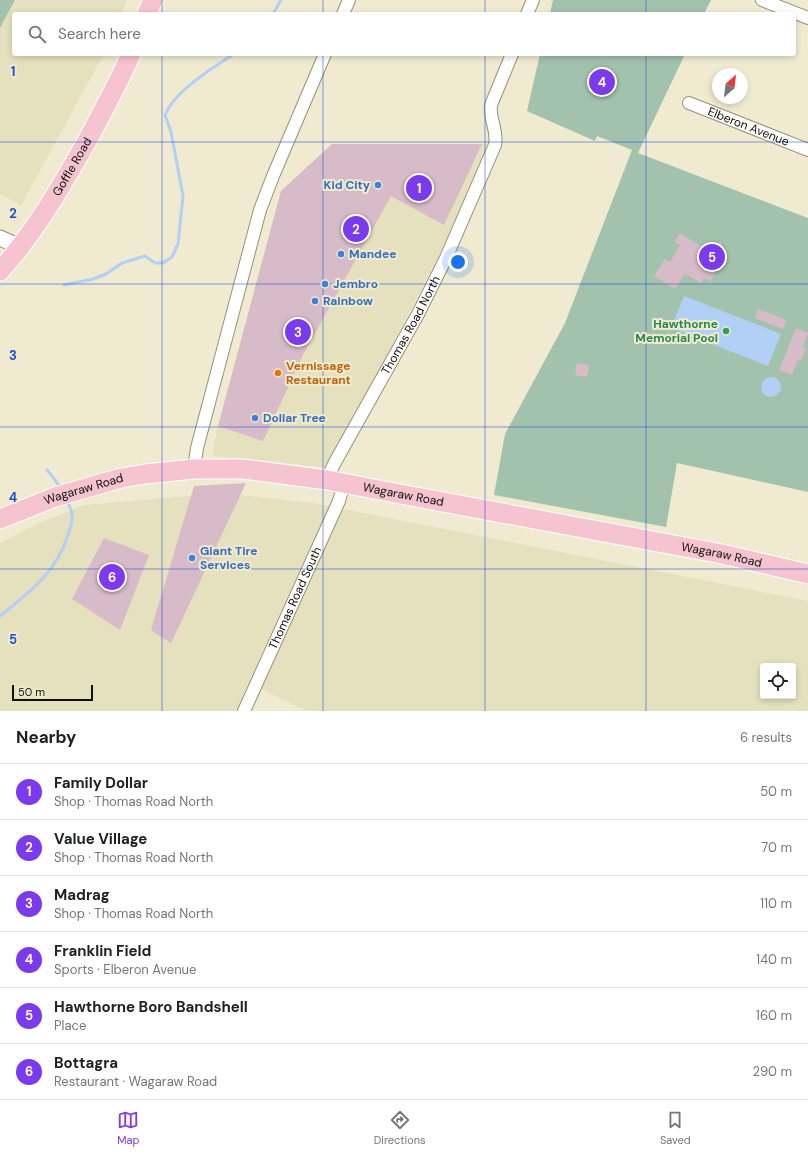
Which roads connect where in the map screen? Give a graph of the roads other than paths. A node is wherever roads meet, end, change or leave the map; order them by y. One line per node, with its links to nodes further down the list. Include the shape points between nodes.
1 (153, 0): 5 (main road)
2 (349, 0): 6 (street)
3 (533, 0): 7 (street)
4 (762, 0): 8 (street)
5 (148, 12)
6 (344, 12)
7 (528, 12)
8 (793, 12)
9 (796, 13): 10 (street)
10 (808, 18)
11 (130, 56): 17 (main road, Goffle Road, via 63,183)
12 (325, 56): 19 (street, via 260,210 197,448)
13 (511, 56): 20 (street, Thomas Road North, via 490,113 497,137 495,145 415,320 334,464)
14 (689, 103): 15 (street, Elberon Avenue)
15 (808, 150)
16 (0, 238): 17 (street)
17 (20, 247): 18 (main road, Goffle Road)
18 (0, 271)
19 (194, 469): 20 (main road, Wagaraw Road, via 262,471); 21 (main road, Wagaraw Road, via 121,478 74,490)
20 (335, 482): 22 (main road, Wagaraw Road, via 722,554); 23 (street, Thomas Road South, via 339,501)
21 (0, 519)
22 (808, 574)
23 (244, 711)

